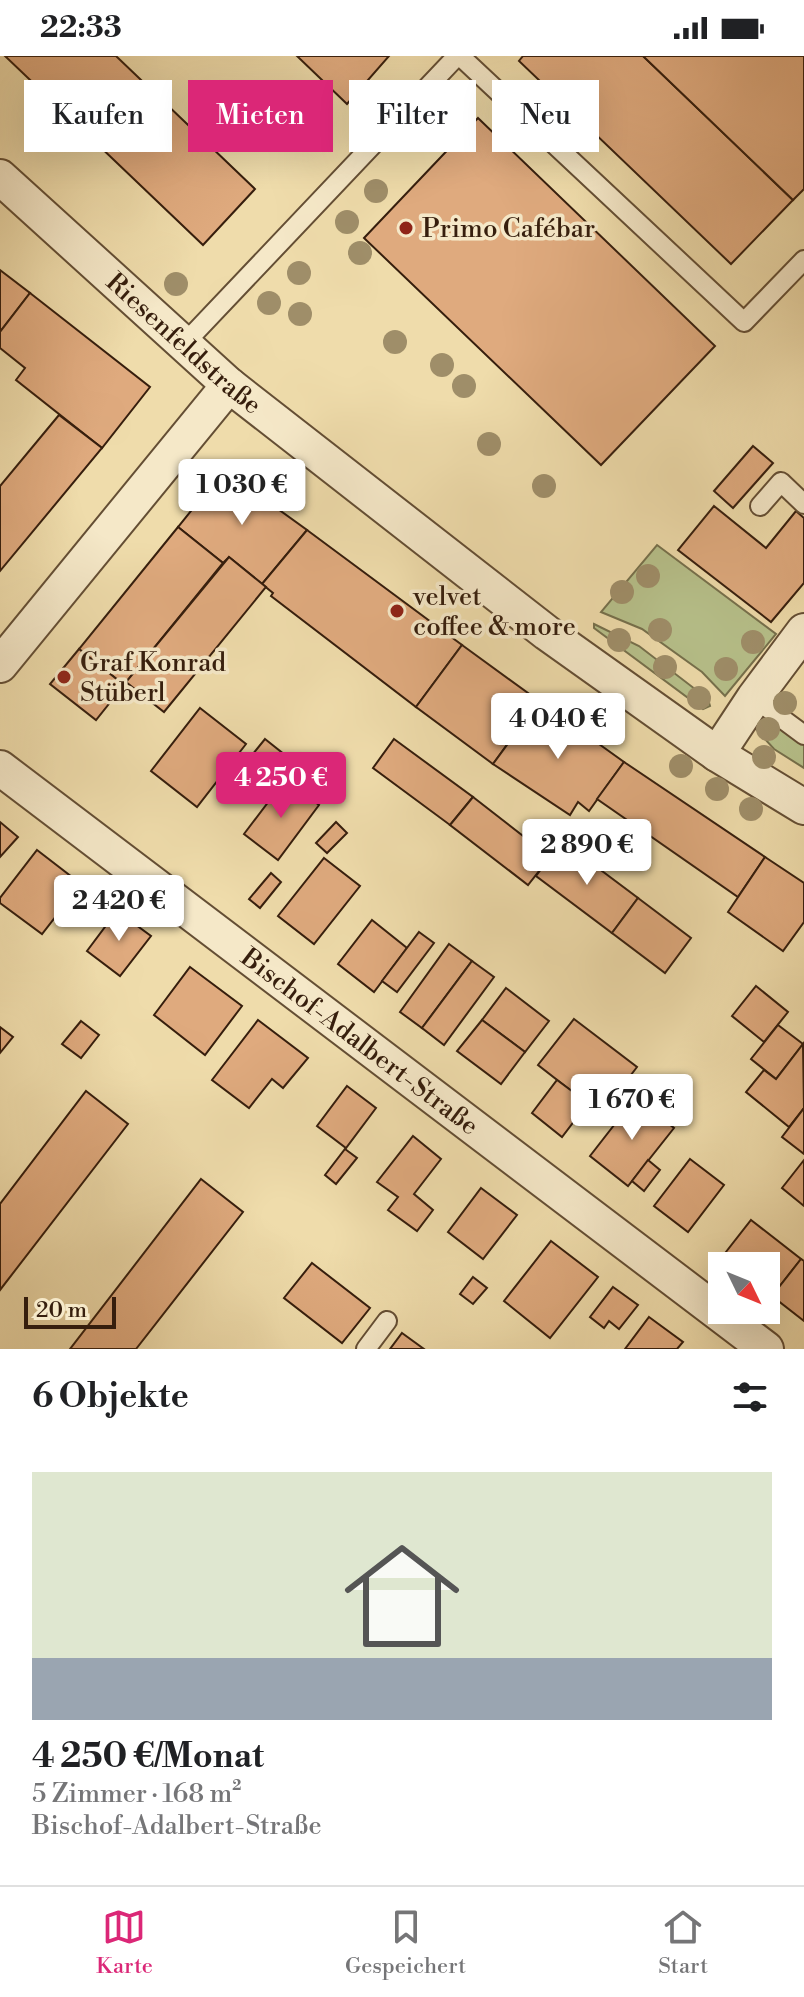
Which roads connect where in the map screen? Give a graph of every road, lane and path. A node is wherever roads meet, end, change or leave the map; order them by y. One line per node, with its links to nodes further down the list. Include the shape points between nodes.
1 (458, 56): 3 (lane, via 744,322); 4 (lane)
2 (0, 177): 4 (street, Riesenfeldstraße)
3 (804, 260)
4 (183, 345): 5 (street, Riesenfeldstraße)
5 (229, 385): 9 (street); 12 (street, Riesenfeldstraße, via 547,633)
6 (804, 504): 7 (lane, via 781,482)
7 (760, 506)
8 (804, 631): 10 (street)
9 (0, 665)
10 (754, 698): 11 (lane); 12 (street)
11 (804, 735)
12 (717, 754): 14 (street, Riesenfeldstraße)
13 (0, 768): 17 (street, Bischof-Adalbert-Straße)
14 (804, 807)
15 (387, 1321): 16 (lane)
16 (366, 1349)
17 (766, 1349)

